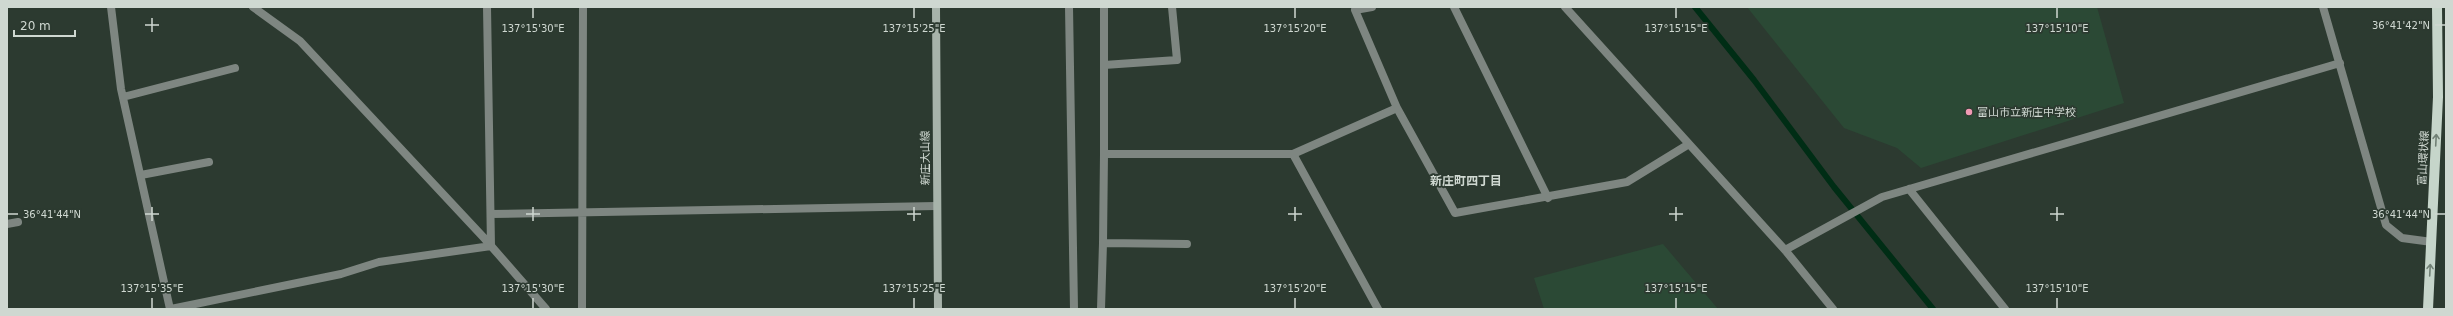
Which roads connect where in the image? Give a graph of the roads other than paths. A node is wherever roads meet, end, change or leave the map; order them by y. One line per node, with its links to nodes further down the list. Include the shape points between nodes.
1 (111, 7): 18 (street)
2 (253, 7): 36 (street, via 300,41)
3 (487, 7): 30 (street)
4 (583, 7): 29 (street)
5 (936, 7): 28 (main road, 新庄大山線)
6 (1069, 7): 42 (street)
7 (1104, 7): 16 (street)
8 (1172, 7): 16 (street, via 1177,60)
9 (1372, 7): 14 (street)
10 (1454, 7): 27 (street)
11 (1565, 7): 21 (street)
12 (2323, 7): 15 (street)
13 (2437, 7): 19 (main road, 富山環状線)
14 (1354, 8): 20 (street)
15 (2340, 63): 26 (street); 33 (street, via 2386,225 2402,238)
16 (1104, 65): 22 (street)
17 (235, 68): 18 (street)
18 (123, 96): 25 (street)
19 (2442, 98): 33 (main road, 富山環状線, one-way to 19)
20 (1396, 108): 23 (street); 27 (street, via 1455,213)
21 (1689, 144): 27 (street, via 1627,182); 37 (street)
22 (1104, 154): 23 (street); 34 (street)
23 (1293, 154): 44 (street)
24 (209, 162): 25 (street)
25 (141, 175): 38 (street)
26 (1909, 189): 37 (street, via 1882,197); 46 (street)
27 (1548, 198)
28 (936, 206): 29 (street); 41 (main road, 新庄大山線)
29 (582, 213): 30 (street); 40 (street)
30 (491, 214): 36 (street)
31 (18, 222): 32 (street)
32 (7, 224)
33 (2432, 242): 47 (main road, 富山環状線, one-way to 33)
34 (1103, 243): 35 (street); 43 (street)
35 (1187, 244)
36 (491, 246): 38 (street, via 379,262 341,274); 39 (street)
37 (1785, 250): 45 (street)
38 (171, 309)
39 (546, 309)
40 (582, 309)
41 (938, 309)
42 (1074, 309)
43 (1102, 309)
44 (1378, 309)
45 (1833, 309)
46 (2005, 309)
47 (2428, 309)

